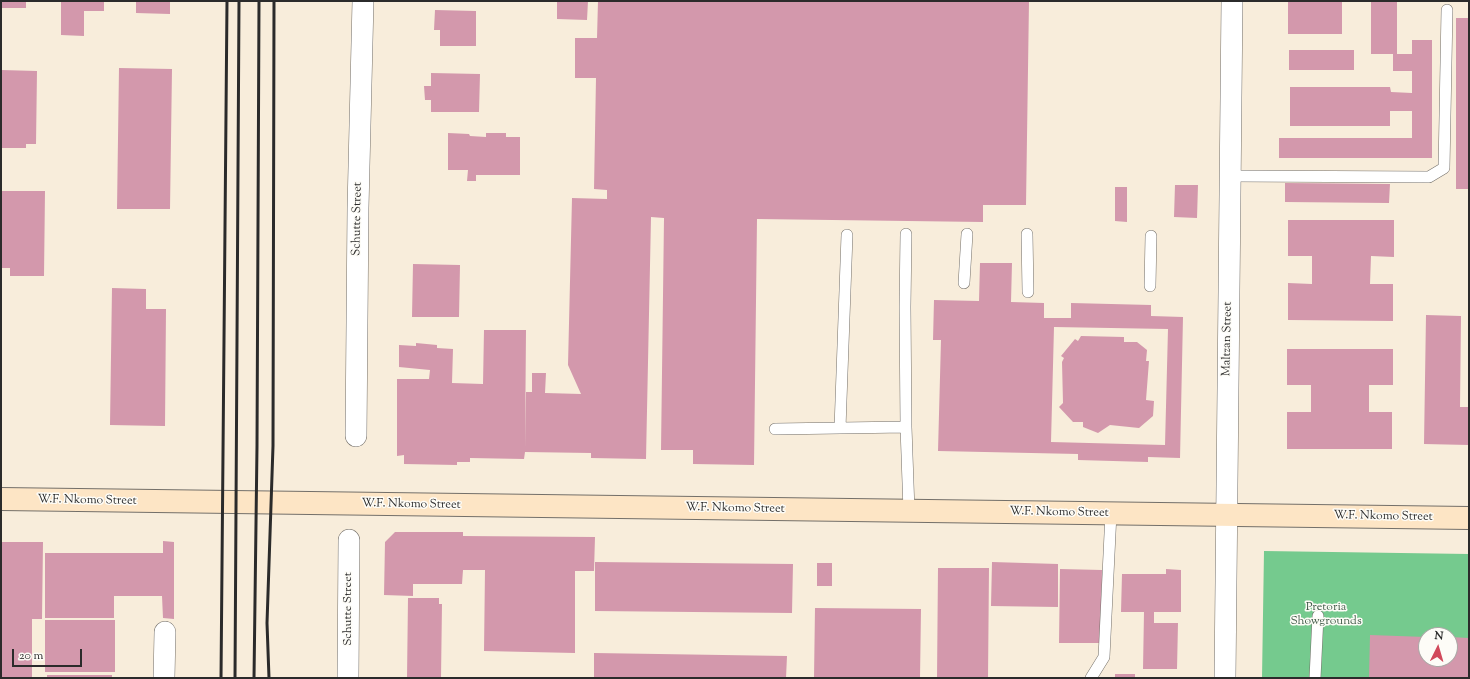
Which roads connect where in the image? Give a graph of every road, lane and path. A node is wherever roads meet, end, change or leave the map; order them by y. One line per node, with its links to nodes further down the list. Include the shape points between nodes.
1 (363, 1): 16 (street, Schutte Street)
2 (1232, 1): 4 (street, Maltzan Street)
3 (1447, 10): 4 (lane, via 1444,168 1429,177)
4 (1230, 176): 20 (street, Maltzan Street)
5 (906, 234): 13 (lane)
6 (967, 234): 10 (lane)
7 (1027, 234): 12 (lane)
8 (847, 235): 14 (lane)
9 (1151, 236): 11 (lane)
10 (964, 283)
11 (1150, 286)
12 (1028, 292)
13 (906, 427): 14 (lane); 18 (lane)
14 (840, 428): 15 (lane)
15 (775, 429)
16 (356, 436)
17 (1, 500): 18 (main road, W.F. Nkomo Street)
18 (909, 511): 19 (main road, W.F. Nkomo Street)
19 (1111, 513): 20 (main road, W.F. Nkomo Street); 27 (lane, via 1104,657)
20 (1227, 515): 21 (main road, W.F. Nkomo Street); 28 (street, Maltzan Street)
21 (1469, 518)
22 (349, 540): 26 (street, Schutte Street)
23 (1318, 616): 29 (lane)
24 (165, 632): 25 (street)
25 (164, 678)
26 (348, 678)
27 (1091, 678)
28 (1225, 678)
29 (1315, 678)

